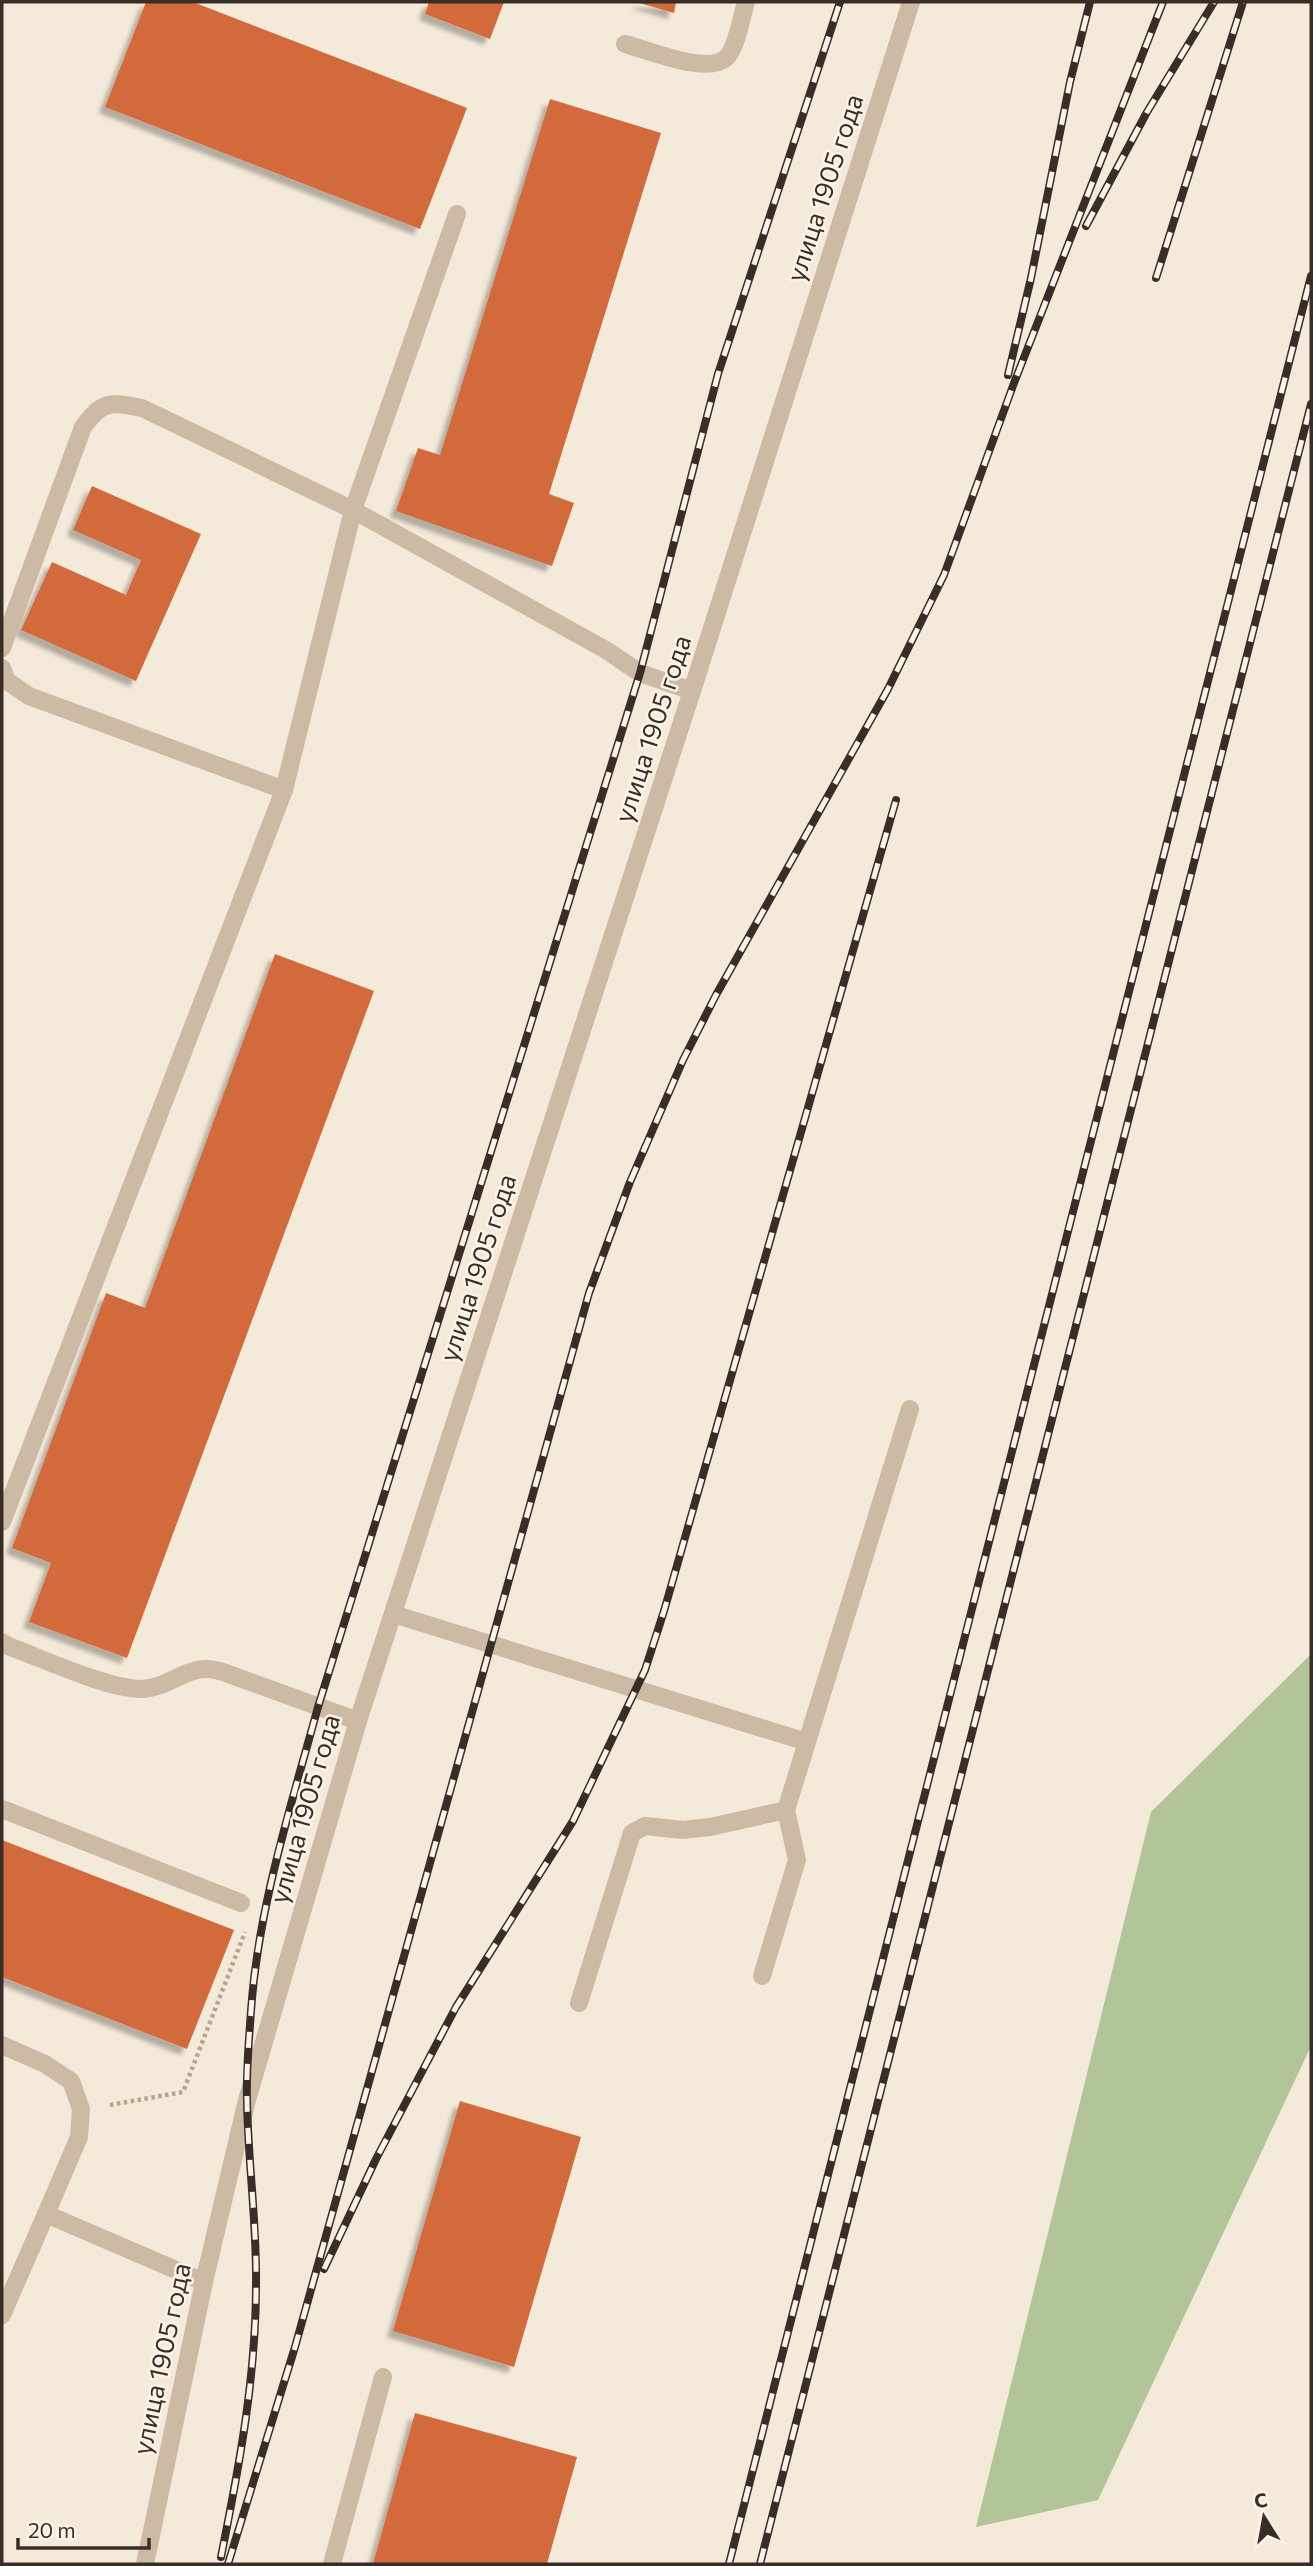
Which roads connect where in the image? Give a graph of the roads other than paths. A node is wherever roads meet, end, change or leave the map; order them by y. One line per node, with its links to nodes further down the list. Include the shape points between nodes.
1 (746, 2): 3 (lane, via 733,47 726,58 713,64)
2 (911, 2): 8 (lane, улица 1905 года)
3 (625, 44)
4 (457, 214): 5 (lane)
5 (353, 510): 6 (lane, via 142,408 116,403 97,409 83,427); 8 (lane, via 640,673); 9 (lane)
6 (2, 648)
7 (2, 668): 9 (lane, via 7,681 29,696)
8 (692, 691): 12 (lane, улица 1905 года)
9 (284, 790): 11 (lane)
10 (910, 1409): 15 (lane)
11 (2, 1522)
12 (393, 1614): 14 (lane, улица 1905 года); 15 (lane)
13 (2, 1642): 14 (lane, via 119,1686 144,1689 194,1671 223,1672)
14 (358, 1721): 23 (lane, улица 1905 года, via 247,2100)
15 (807, 1742): 17 (lane)
16 (2, 1810): 18 (lane)
17 (786, 1810): 19 (lane, via 797,1860); 20 (lane, via 710,1827 645,1826 632,1833)
18 (241, 1903)
19 (762, 1976)
20 (579, 2003)
21 (2, 2045): 22 (lane, via 46,2064 71,2081 81,2109 79,2137)
22 (46, 2214): 23 (lane); 24 (lane)
23 (204, 2282): 26 (lane, улица 1905 года)
24 (2, 2315)
25 (383, 2377): 27 (lane)
26 (145, 2564)
27 (332, 2564)

